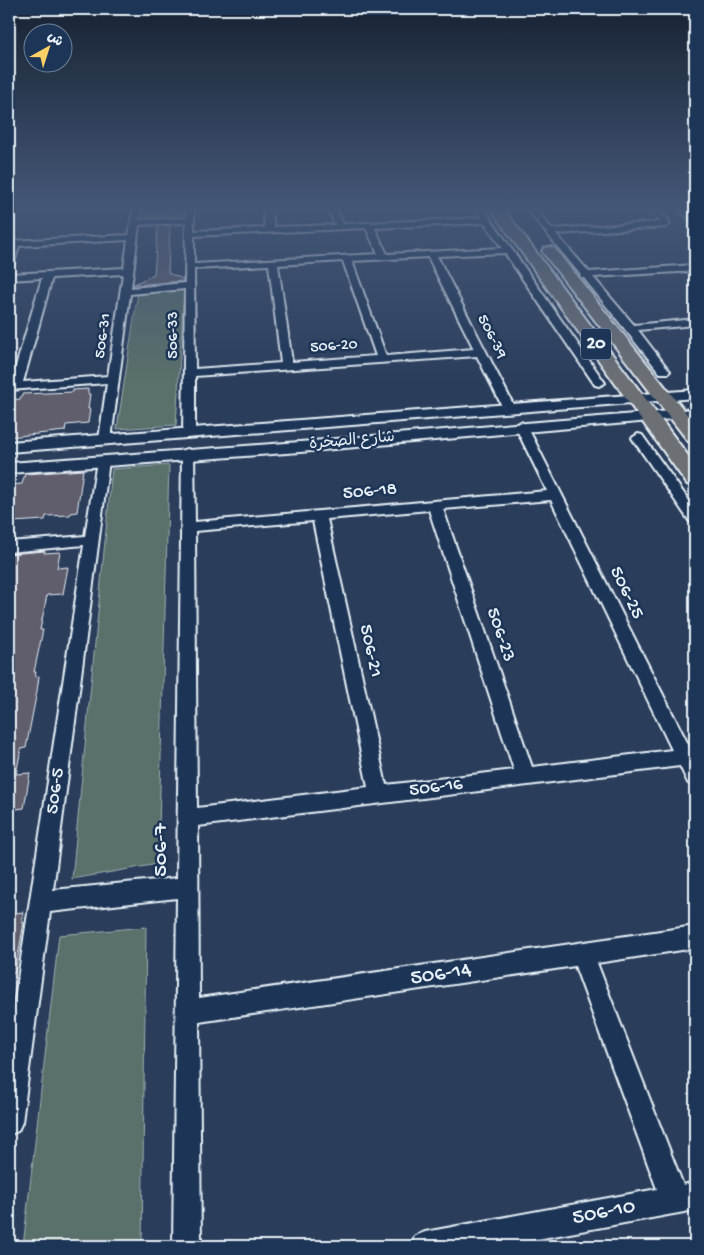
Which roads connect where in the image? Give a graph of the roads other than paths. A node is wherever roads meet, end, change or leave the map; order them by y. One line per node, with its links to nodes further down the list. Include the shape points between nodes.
1 (129, 267): 12 (street, 506-31)
2 (190, 267): 3 (street); 16 (street, 506-33)
3 (197, 267)
4 (274, 267): 24 (street)
5 (351, 267): 22 (street)
6 (437, 267): 21 (street, 506-39)
7 (519, 267): 20 (street)
8 (533, 267): 27 (main road, 20)
9 (561, 267): 23 (main road, 20)
10 (577, 267): 14 (street)
11 (695, 268): 14 (street)
12 (128, 271): 13 (street); 17 (street, 506-31)
13 (48, 275): 15 (street); 30 (street)
14 (584, 275): 19 (street)
15 (9, 277)
16 (189, 286): 17 (street); 26 (street, 506-33)
17 (125, 291): 28 (street, 506-31)
18 (695, 322): 19 (street)
19 (633, 331): 23 (main road); 25 (street)
20 (572, 343): 27 (main road); 29 (street)
21 (481, 352): 22 (street, 506-20); 34 (street, 506-39)
22 (382, 360): 24 (street, 506-20)
23 (638, 363): 32 (main road, 20)
24 (286, 366): 26 (street, 506-20)
25 (664, 371)
26 (189, 373): 40 (street, 506-33)
27 (620, 377): 33 (main road, 20)
28 (113, 379): 30 (street); 43 (street, 506-31)
29 (599, 383)
30 (12, 387)
31 (695, 394): 32 (street, شارع الصخرة)
32 (664, 396): 33 (street, شارع الصخرة); 36 (main road, 20)
33 (636, 399): 34 (street, شارع الصخرة); 37 (main road, 20)
34 (509, 408): 38 (street, شارع الصخرة)
35 (695, 413): 36 (street, شارع الصخرة)
36 (678, 414): 37 (street, شارع الصخرة); 41 (main road, 20)
37 (649, 416): 39 (street, شارع الصخرة); 49 (main road, 20)
38 (297, 424): 40 (street, شارع الصخرة); 44 (street)
39 (521, 426): 44 (street, شارع الصخرة); 50 (street, 506-25)
40 (188, 433): 43 (street, شارع الصخرة)
41 (695, 437)
42 (638, 438): 53 (street)
43 (105, 439): 45 (street, شارع الصخرة)
44 (300, 446): 46 (street, شارع الصخرة)
45 (9, 447)
46 (188, 454): 47 (street, شارع الصخرة); 54 (street, 506-7)
47 (103, 461): 48 (street, شارع الصخرة); 55 (street, 506-5)
48 (9, 468)
49 (695, 479)
50 (555, 495): 51 (street, 506-18); 57 (street, 506-25)
51 (435, 506): 52 (street, 506-18); 58 (street, 506-23)
52 (319, 516): 54 (street, 506-18); 60 (street, 506-21)
53 (695, 519)
54 (188, 527): 61 (street, 506-7)
55 (91, 540): 56 (street); 63 (street, 506-5)
56 (9, 547)
57 (685, 757): 58 (street, 506-16); 59 (street, 506-25)
58 (526, 776): 60 (street, 506-16)
59 (695, 777)
60 (380, 795): 61 (street, 506-16)
61 (187, 818): 62 (street, 506-7)
62 (187, 887): 63 (street); 66 (street, 506-7)
63 (40, 902): 67 (street, 506-5)
64 (695, 937): 65 (street, 506-14)
65 (582, 954): 66 (street, 506-14); 69 (street)
66 (187, 1012): 70 (street, 506-7)
67 (14, 1053): 68 (street, 506-5)
68 (9, 1122)
69 (685, 1198): 71 (street, 506-10)
70 (187, 1246)
71 (424, 1246)

